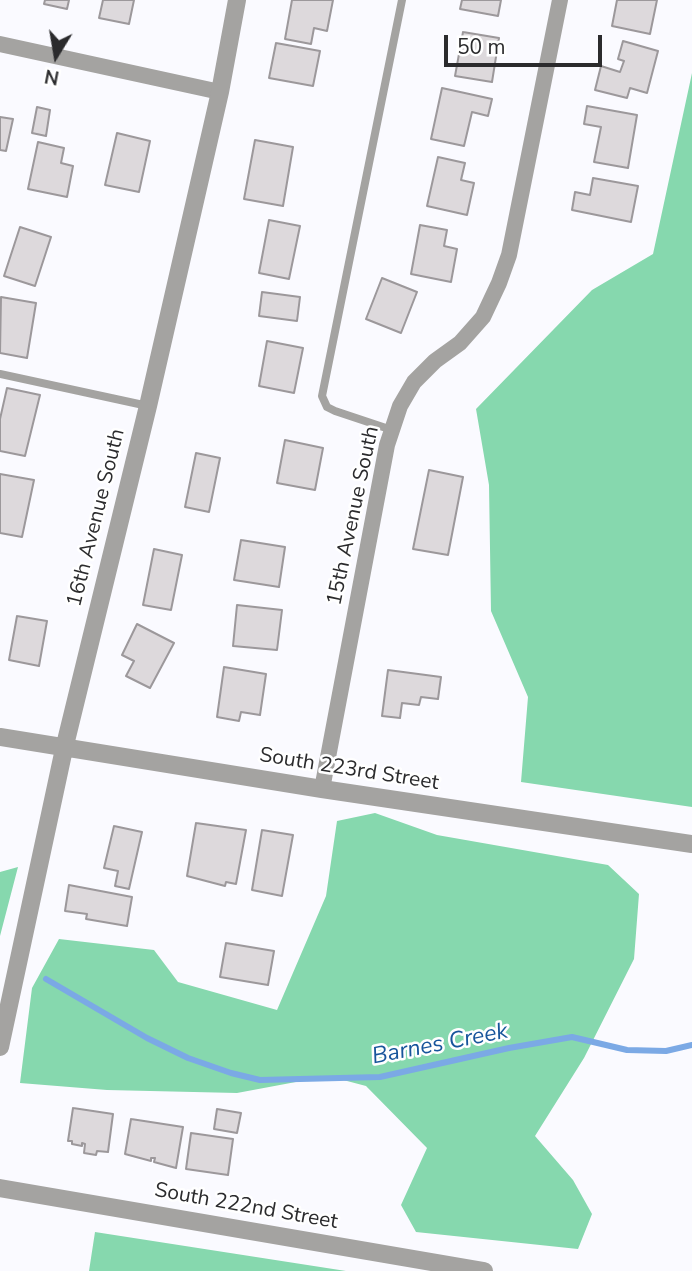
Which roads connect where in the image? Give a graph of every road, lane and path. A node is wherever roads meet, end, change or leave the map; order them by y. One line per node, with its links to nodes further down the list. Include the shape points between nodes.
1 (237, 0): 5 (street, 16th Avenue South)
2 (402, 0): 8 (lane, via 322,396 335,411)
3 (559, 0): 8 (street, 15th Avenue South, via 509,255 499,283 483,317 414,382)
4 (0, 44): 5 (street)
5 (220, 92): 7 (street, 16th Avenue South)
6 (0, 374): 7 (lane)
7 (148, 406): 10 (street, 16th Avenue South)
8 (392, 430): 11 (street, 15th Avenue South)
9 (0, 737): 10 (street, South 223rd Street)
10 (64, 749): 11 (street, South 223rd Street); 13 (street, 16th Avenue South)
11 (322, 789): 12 (street, South 223rd Street)
12 (692, 844)
13 (0, 1046)
14 (0, 1188): 15 (street, South 222nd Street)
15 (447, 1268): 16 (street, South 222nd Street)
16 (484, 1271)

